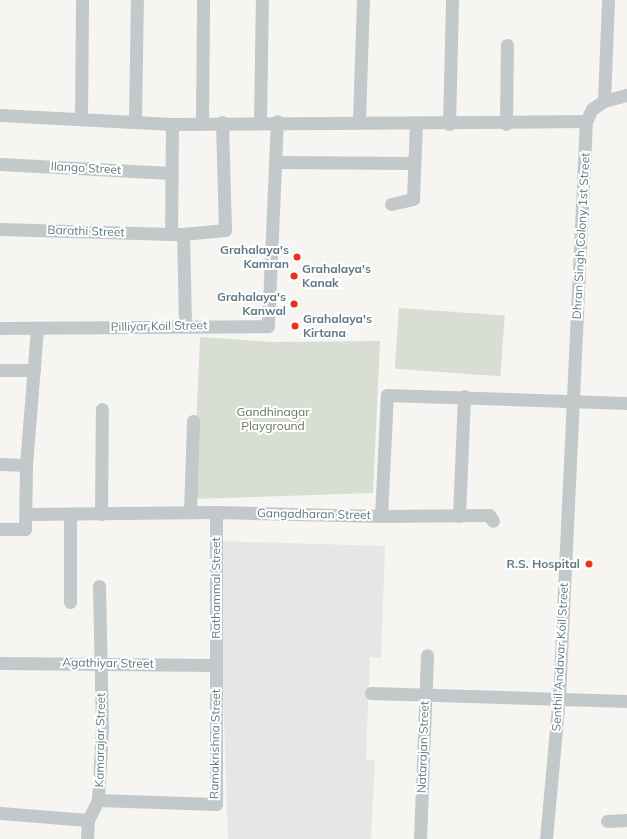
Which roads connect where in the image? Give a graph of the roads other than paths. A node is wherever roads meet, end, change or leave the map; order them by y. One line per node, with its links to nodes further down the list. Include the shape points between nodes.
1 (82, 0): 12 (street)
2 (137, 0): 14 (street)
3 (203, 0): 19 (street)
4 (262, 0): 15 (street)
5 (363, 0): 13 (street)
6 (452, 0): 22 (street)
7 (608, 0): 10 (street)
8 (507, 45): 23 (street)
9 (627, 95): 10 (street)
10 (604, 101): 17 (street, via 592,109)
11 (0, 115): 12 (street)
12 (81, 119): 14 (street)
13 (359, 120): 16 (street); 20 (street)
14 (135, 121): 21 (street)
15 (260, 121): 16 (street); 18 (street)
16 (277, 121): 24 (street, Pilliyar Koil Street)
17 (586, 121): 23 (street); 37 (street, Dhran Singh Colony 1st Street)
18 (222, 122): 19 (street); 30 (street, Barathi Street, via 225,230)
19 (202, 123): 21 (street)
20 (416, 123): 22 (street); 25 (street)
21 (172, 124): 27 (street)
22 (449, 124): 23 (street)
23 (506, 124)
24 (276, 162): 25 (street); 31 (street, Pilliyar Koil Street, via 268,326)
25 (414, 163): 28 (street, via 413,199)
26 (0, 164): 27 (street, Ilango Street)
27 (171, 173): 30 (street)
28 (391, 204)
29 (0, 229): 30 (street, Barathi Street)
30 (177, 234): 31 (street)
31 (185, 324): 33 (street, Pilliyar Koil Street)
32 (0, 328): 33 (street, Pilliyar Koil Street)
33 (37, 329): 35 (street)
34 (0, 370): 35 (street)
35 (34, 370): 42 (street)
36 (464, 396): 37 (street); 48 (street, Gangadharan Street, via 387,395); 49 (street)
37 (573, 403): 38 (street); 60 (street, Senthil Andavar Koil Street)
38 (627, 403)
39 (102, 409): 47 (street)
40 (193, 421): 43 (street)
41 (0, 464): 42 (street)
42 (26, 465): 45 (street)
43 (190, 512): 44 (street, Gangadharan Street); 47 (street, Gangadharan Street)
44 (216, 512): 48 (street, Gangadharan Street); 57 (street, Rathammal Street)
45 (26, 514): 46 (street, Gangadharan Street); 51 (street, via 25,529)
46 (70, 514): 47 (street, Gangadharan Street); 53 (street)
47 (101, 514)
48 (381, 516): 49 (street)
49 (459, 516): 50 (street, via 488,516)
50 (493, 521)
51 (0, 529)
52 (99, 586): 56 (street, Kamarajar Street)
53 (70, 602)
54 (427, 655): 59 (street, Natarajan Street)
55 (0, 663): 56 (street, Agathiyar Street)
56 (100, 663): 57 (street, Agathiyar Street); 62 (street, Kamarajar Street, via 102,729)
57 (216, 665): 62 (street, Ramakrishna Street, via 216,804)
58 (371, 693): 59 (street)
59 (424, 693): 60 (street); 68 (street, Natarajan Street)
60 (559, 697): 61 (street); 69 (street, Senthil Andavar Koil Street)
61 (627, 701)
62 (98, 800): 64 (street, Kamarajar Street)
63 (0, 812): 64 (street)
64 (88, 820): 67 (street, Kamarajar Street)
65 (627, 820): 66 (street)
66 (607, 821)
67 (87, 839)
68 (420, 839)
69 (546, 839)

